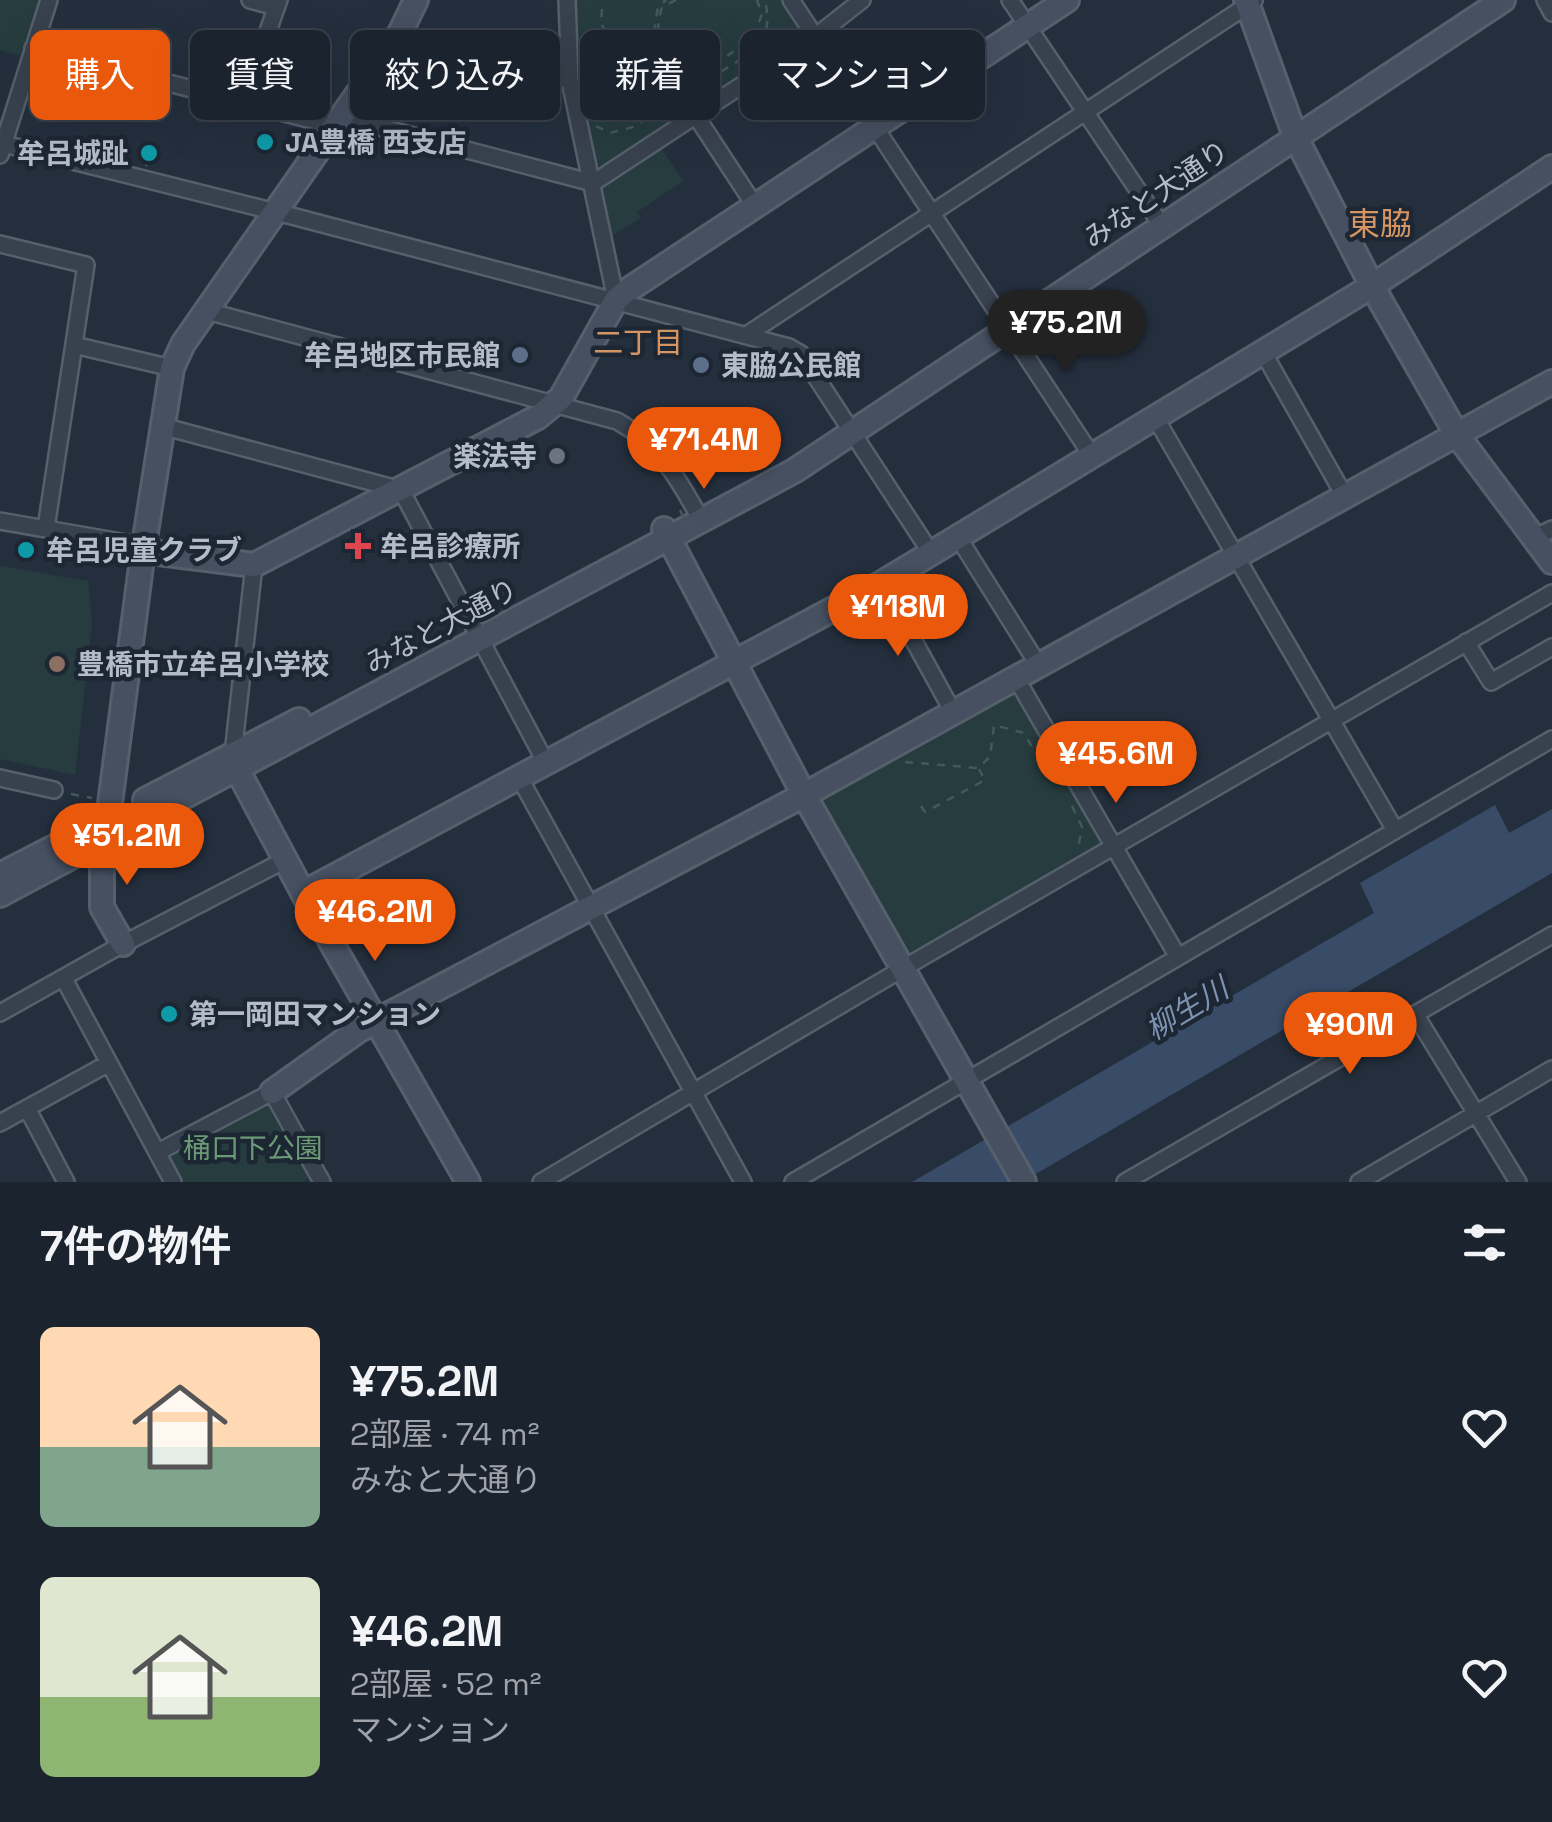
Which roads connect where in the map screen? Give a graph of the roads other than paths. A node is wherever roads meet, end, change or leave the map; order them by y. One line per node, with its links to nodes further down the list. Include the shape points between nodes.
1 (49, 0): 15 (street)
2 (250, 0): 12 (street)
3 (416, 0): 17 (street)
4 (567, 0): 22 (street)
5 (791, 0): 18 (street)
6 (862, 0): 19 (street)
7 (1010, 0): 14 (street)
8 (1067, 0): 14 (street)
9 (1545, 0): 13 (street)
10 (1250, 2): 24 (street); 31 (street)
11 (1491, 2): 31 (street, みなと大通り)
12 (278, 3): 16 (street)
13 (1552, 13)
14 (1029, 26): 24 (street); 30 (street)
15 (39, 30)
16 (268, 30)
17 (401, 30)
18 (810, 30)
19 (824, 30)
20 (30, 57): 32 (street)
21 (560, 78): 22 (street)
22 (570, 81): 34 (street)
23 (350, 104): 29 (street)
24 (1086, 112): 37 (street); 38 (street)
25 (330, 119): 29 (street)
26 (690, 120): 34 (street)
27 (699, 120): 35 (street)
28 (870, 120): 30 (street)
29 (338, 121): 34 (street); 36 (street)
30 (875, 128): 35 (street); 37 (street)
31 (1293, 130): 38 (street, みなと大通り); 40 (street)
32 (1, 147): 36 (street)
33 (1552, 166): 40 (street)
34 (593, 184): 41 (street)
35 (755, 206): 41 (street)
36 (275, 212): 41 (street); 42 (street)
37 (932, 215): 43 (street); 44 (street)
38 (1159, 221): 43 (street, みなと大通り)
39 (0, 244): 45 (street, via 86,265)
40 (1372, 286): 46 (street); 53 (street)
41 (616, 300): 44 (street); 49 (street)
42 (207, 310): 47 (street); 49 (street)
43 (1006, 324): 52 (street, みなと大通り); 54 (street)
44 (748, 334): 52 (street, via 801,354)
45 (74, 345): 47 (street); 59 (street)
46 (1263, 352): 50 (street); 56 (street)
47 (172, 368): 51 (street)
48 (1552, 382): 53 (street)
49 (553, 405): 55 (street); 58 (street, via 635,431 663,457)
50 (1155, 417): 54 (street); 65 (street)
51 (162, 426): 55 (street); 63 (street)
52 (848, 426): 58 (street, みなと大通り); 64 (street)
53 (1457, 435): 56 (street); 60 (street)
54 (1092, 456): 62 (street)
55 (401, 490): 67 (street); 70 (street)
56 (1344, 495): 65 (street)
57 (0, 521): 59 (street)
58 (694, 521): 61 (street, みなと大通り)
59 (46, 528): 63 (street)
60 (1543, 533): 66 (street)
61 (667, 535): 70 (street, みなと大通り); 73 (street)
62 (958, 537): 64 (street); 74 (street)
63 (144, 549): 67 (street); 85 (street)
64 (931, 552): 68 (street)
65 (1236, 556): 74 (street); 77 (street)
66 (1552, 562)
67 (254, 565): 79 (street)
68 (882, 583): 73 (street); 76 (street)
69 (1552, 593): 71 (street)
70 (477, 633): 79 (street, みなと大通り); 80 (street)
71 (1466, 642): 72 (street, via 1491,682); 77 (street)
72 (1552, 646)
73 (734, 664): 80 (street); 84 (street)
74 (1039, 666): 75 (street)
75 (1016, 678): 76 (street); 87 (street)
76 (953, 712): 84 (street)
77 (1331, 721): 86 (street); 87 (street)
78 (1552, 740): 86 (street)
79 (236, 762): 85 (street, みなと大通り); 88 (street)
80 (546, 763): 81 (street)
81 (519, 777): 90 (street); 91 (street)
82 (0, 778): 83 (street)
83 (54, 790)
84 (804, 794): 91 (street); 95 (street)
85 (105, 819): 89 (street, みなと大通り); 93 (street, via 102,906)
86 (1395, 830): 94 (street)
87 (1113, 846): 94 (street); 95 (street)
88 (286, 860): 90 (street); 93 (street)
89 (1, 878)
90 (303, 893): 99 (street)
91 (589, 908): 99 (street); 104 (street)
92 (1552, 935): 98 (street)
93 (123, 944): 96 (street)
94 (1178, 957): 102 (street)
95 (902, 968): 102 (street); 104 (street)
96 (64, 978): 97 (street); 100 (street)
97 (0, 1013)
98 (1415, 1014): 106 (street); 117 (street)
99 (377, 1020): 103 (street); 112 (street)
100 (109, 1064): 105 (street); 108 (street)
101 (1552, 1069): 106 (street)
102 (966, 1082): 115 (street); 116 (street)
103 (272, 1092): 108 (street); 109 (street)
104 (692, 1092): 113 (street); 114 (street)
105 (26, 1108): 107 (street); 110 (street)
106 (1476, 1114): 118 (street); 119 (street)
107 (0, 1123)
108 (158, 1152): 111 (street)
109 (320, 1181)
110 (66, 1182)
111 (174, 1182)
112 (468, 1182)
113 (541, 1182)
114 (743, 1182)
115 (793, 1182)
116 (1024, 1182)
117 (1126, 1182)
118 (1359, 1182)
119 (1518, 1182)

